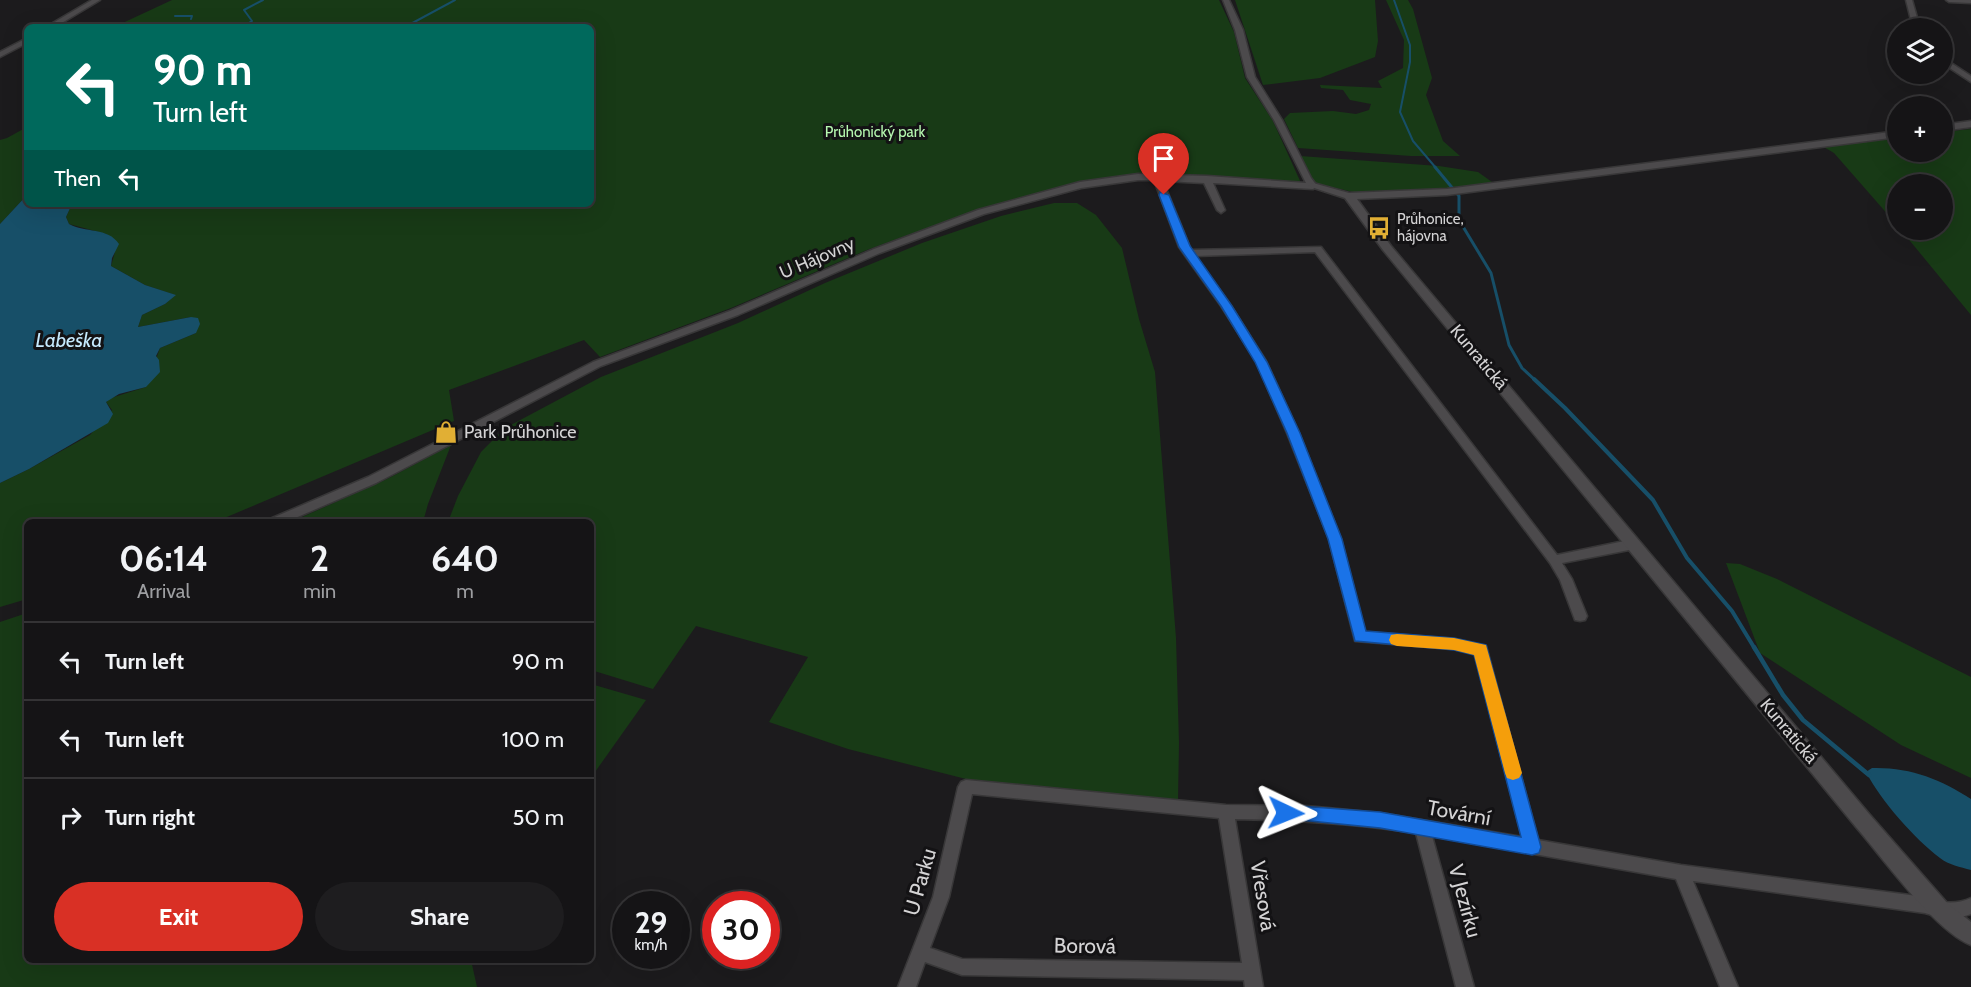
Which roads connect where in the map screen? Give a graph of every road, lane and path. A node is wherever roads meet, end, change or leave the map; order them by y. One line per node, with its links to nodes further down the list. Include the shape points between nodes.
1 (97, 0): 7 (street)
2 (1226, 0): 17 (street, via 1239,30 1251,77)
3 (1909, 0): 6 (street)
4 (1949, 0): 5 (street)
5 (1971, 1)
6 (1914, 18)
7 (55, 24)
8 (24, 42): 9 (street)
9 (0, 55)
10 (1953, 67): 11 (street)
11 (1971, 80)
12 (1971, 124): 13 (street)
13 (1953, 126)
14 (1887, 135): 18 (street, via 1447,192)
15 (1157, 177): 16 (street, U Hájovny); 20 (street); 21 (street, U Hájovny, via 1080,185 981,212 877,251 734,313 597,364 372,480)
16 (1207, 179): 17 (street, U Hájovny); 19 (street)
17 (1313, 186): 18 (street, U Hájovny)
18 (1349, 196): 22 (street, Kunratická, via 1380,239)
19 (1221, 210)
20 (1189, 254): 23 (street, via 1318,249); 28 (street, via 1261,362 1293,433 1335,539 1360,637 1454,644 1481,650)
21 (281, 519)
22 (1634, 544): 23 (street); 31 (street, Kunratická)
23 (1554, 560): 24 (street)
24 (1580, 616)
25 (966, 787): 26 (street, Tovární); 33 (street, U Parku, via 941,897)
26 (1226, 812): 27 (street, Tovární, via 1306,813); 34 (street, Vřesová)
27 (1422, 828): 28 (street, Tovární); 36 (street, V Jezírku)
28 (1532, 847): 29 (street, Tovární)
29 (1681, 872): 31 (street, Tovární, via 1925,905); 37 (street)
30 (1971, 906): 31 (street)
31 (1941, 911): 32 (street, Kunratická)
32 (1971, 935)
33 (919, 952): 34 (street, Borová, via 962,967); 35 (street, U Parku)
34 (1253, 979)
35 (907, 987)
36 (1465, 987)
37 (1729, 987)

